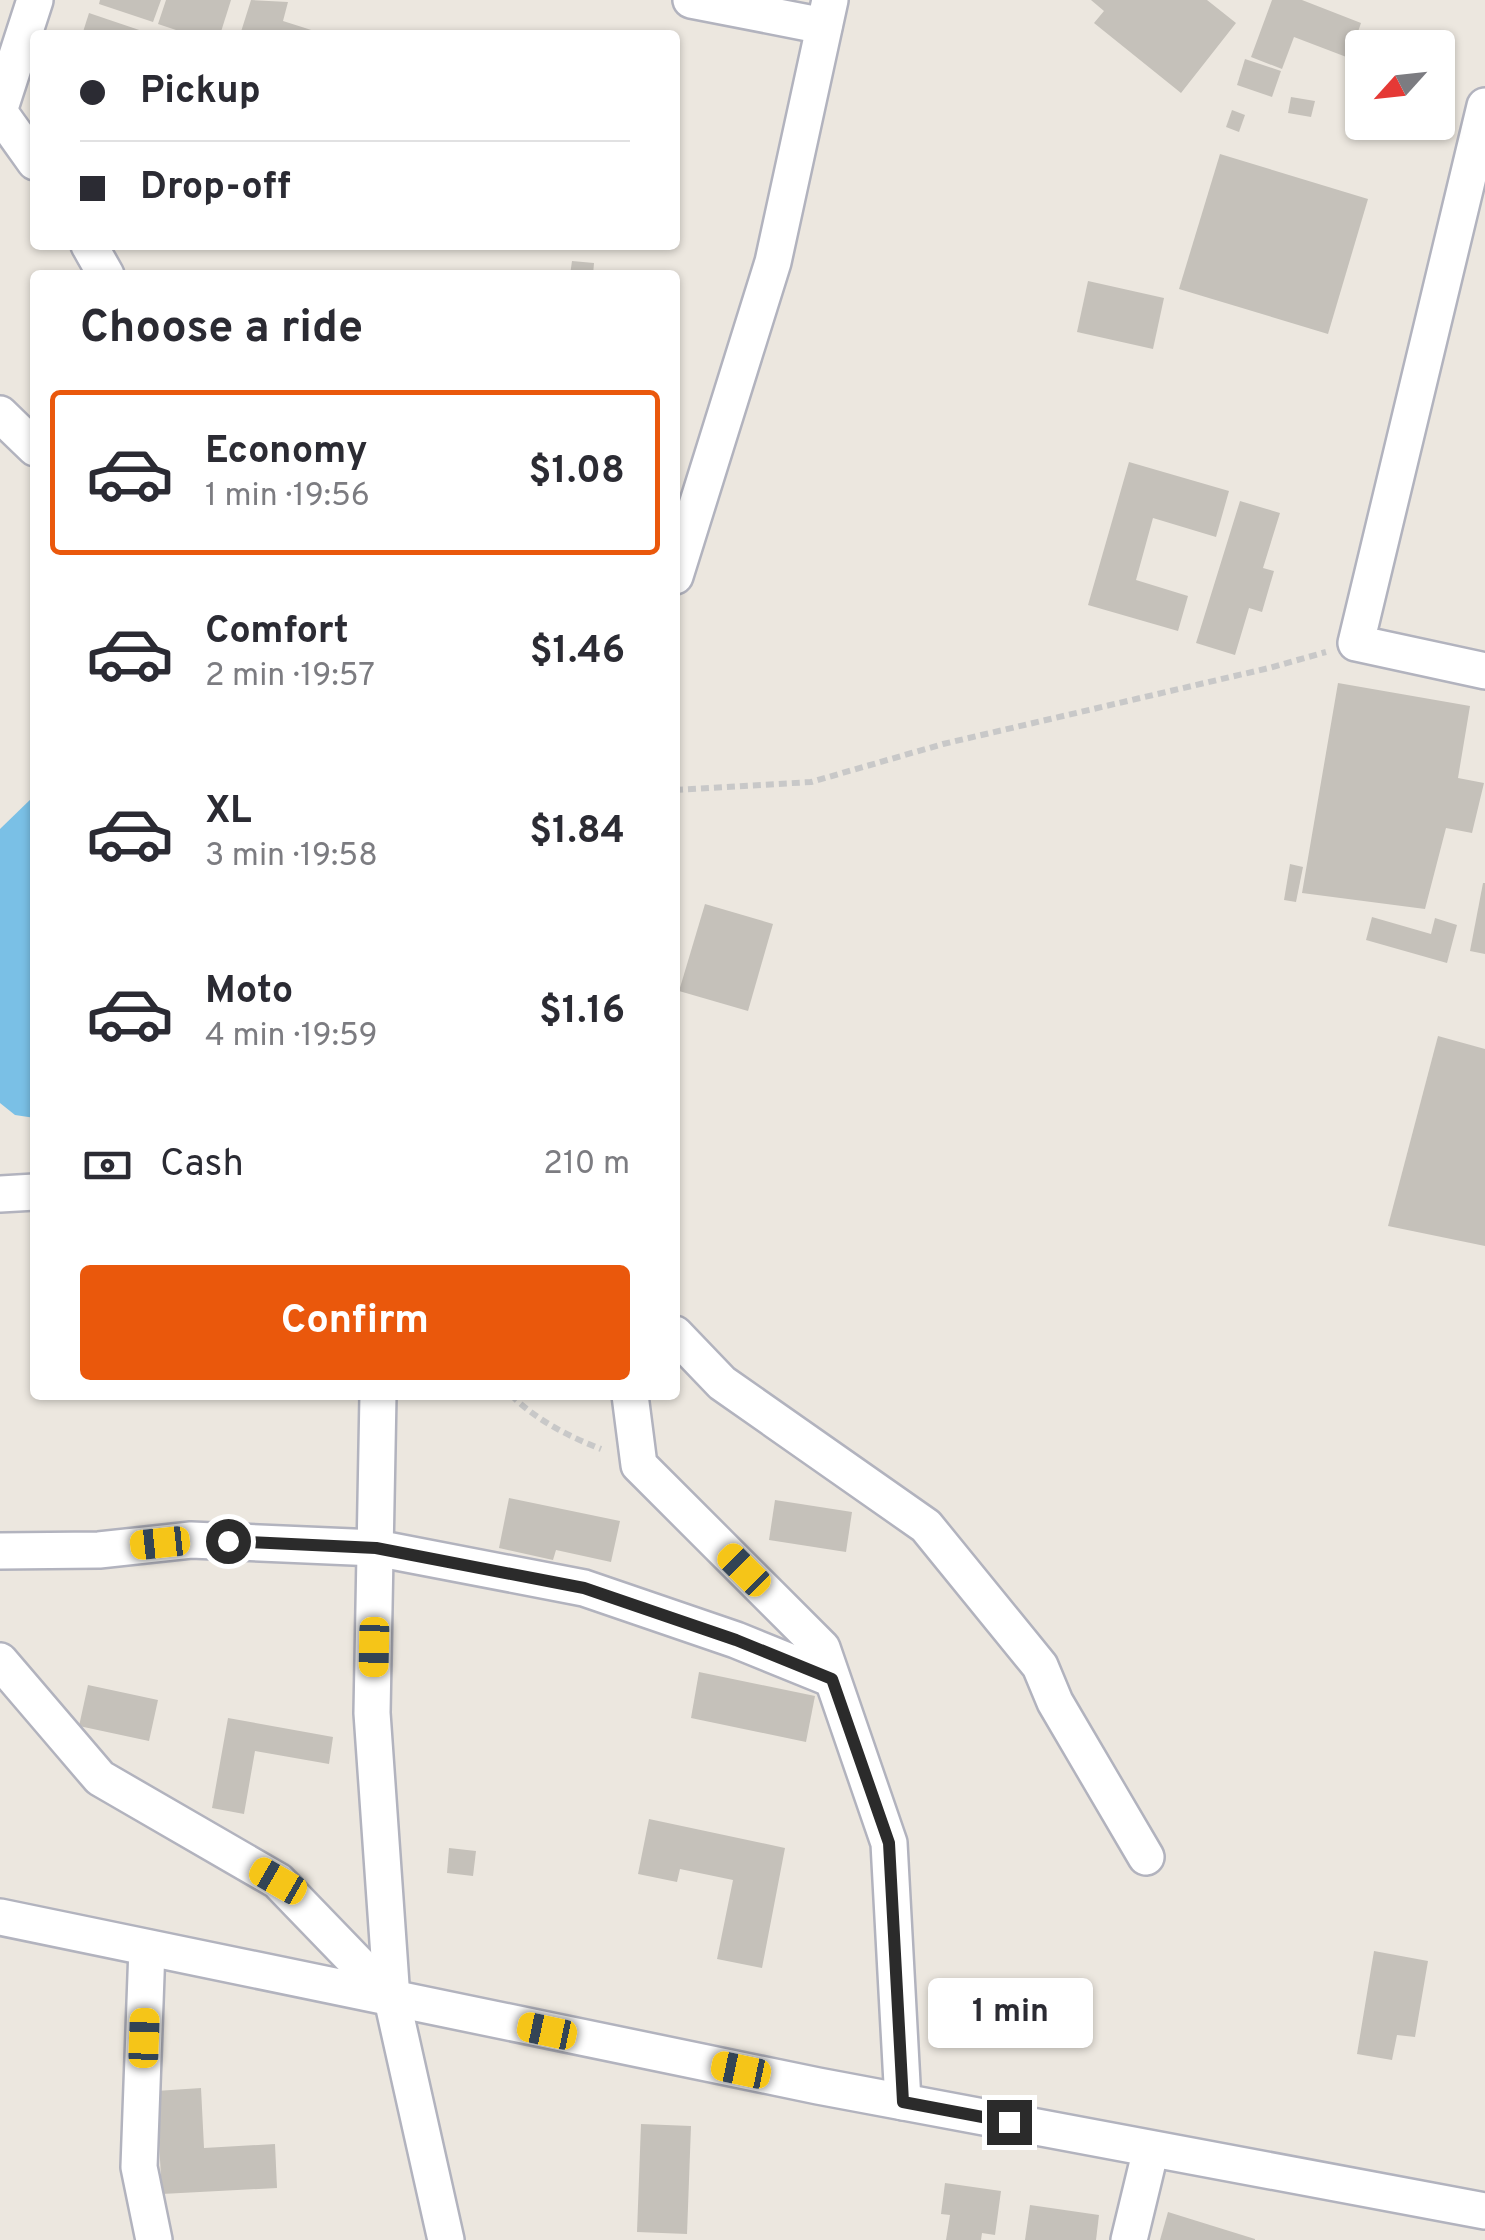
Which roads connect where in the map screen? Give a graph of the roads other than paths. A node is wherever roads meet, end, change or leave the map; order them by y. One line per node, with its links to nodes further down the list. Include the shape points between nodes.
1 (35, 0): 5 (street)
2 (691, 0): 3 (street)
3 (827, 13): 9 (street, via 773,262)
4 (1485, 106): 10 (street, via 1356,644)
5 (0, 111): 6 (street)
6 (30, 155)
7 (0, 414): 8 (street)
8 (30, 443)
9 (680, 560)
10 (1485, 671)
11 (30, 1192): 12 (street)
12 (0, 1194)
13 (680, 1339): 20 (street, via 722,1382 926,1526 1040,1666)
14 (378, 1400): 16 (street)
15 (631, 1400): 19 (street, via 639,1465 822,1648)
16 (376, 1548): 17 (street, via 191,1540); 19 (street, via 584,1588); 23 (street, via 372,1713)
17 (0, 1551)
18 (0, 1661): 23 (street, via 100,1778 278,1881)
19 (832, 1679): 24 (street, via 889,1843)
20 (1146, 1857)
21 (0, 1917): 22 (street)
22 (148, 1948): 23 (street); 27 (street, via 140,2167)
23 (392, 1999): 24 (street); 28 (street)
24 (903, 2102): 25 (street)
25 (1150, 2148): 26 (street); 29 (street)
26 (1485, 2211)
27 (154, 2240)
28 (446, 2240)
29 (1129, 2240)

